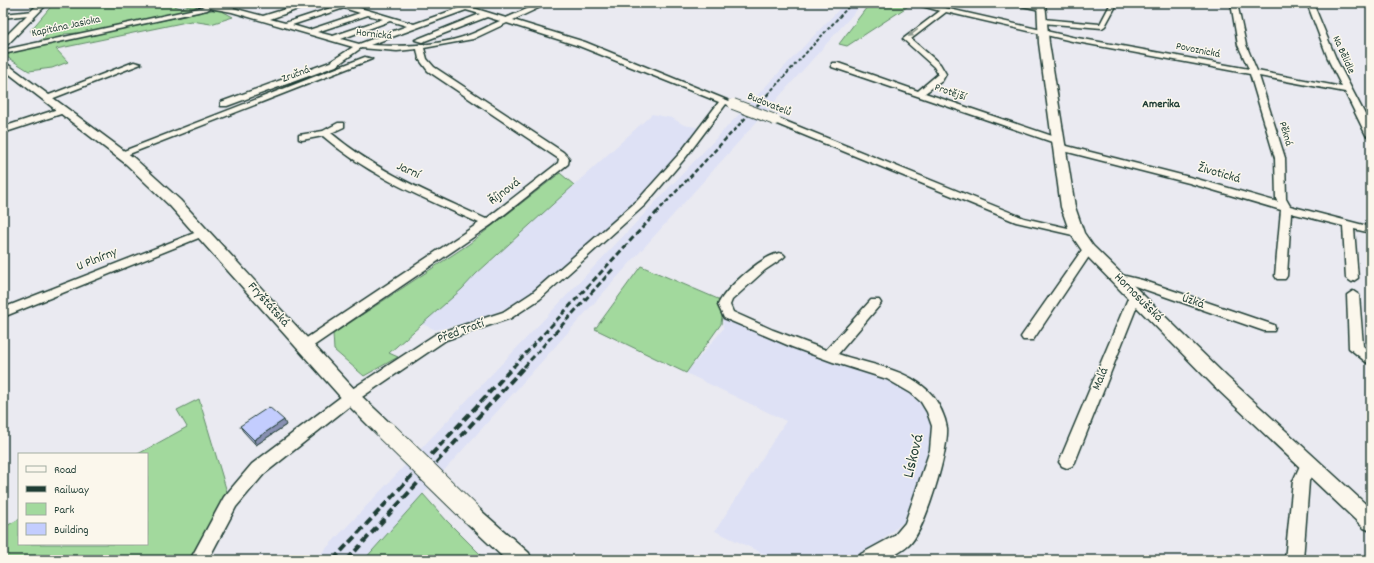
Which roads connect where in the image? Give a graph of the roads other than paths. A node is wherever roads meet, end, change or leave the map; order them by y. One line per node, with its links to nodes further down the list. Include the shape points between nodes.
1 (44, 3): 20 (street)
2 (196, 3): 15 (street, Hornická)
3 (228, 3): 15 (street, Kapitána Jasioka)
4 (312, 3): 24 (street)
5 (335, 3): 16 (street)
6 (450, 3): 18 (street, Budovatelů)
7 (546, 3): 26 (street, Hornická)
8 (914, 3): 19 (street)
9 (1012, 3): 17 (street)
10 (1234, 3): 40 (street, Pěkná, via 1242,45)
11 (1310, 3): 41 (street, Na Bělidle)
12 (1361, 3): 14 (street)
13 (1114, 4): 29 (street, via 1102,26)
14 (1371, 4)
15 (213, 6): 24 (street, Hornická); 35 (street, Kapitána Jasioka)
16 (345, 6): 21 (street); 27 (street)
17 (1041, 6): 29 (street, Hornosušská)
18 (465, 8): 22 (street, Budovatelů); 28 (street, Zručná)
19 (944, 10): 29 (street); 42 (street, one-way to 42, via 907,38 942,74)
20 (34, 12): 23 (street); 32 (street)
21 (369, 12): 25 (street); 30 (street)
22 (486, 14): 26 (street, Budovatelů); 33 (street)
23 (3, 16)
24 (261, 19): 27 (street, Hornická)
25 (390, 19): 28 (street); 31 (street)
26 (508, 20): 33 (street, Hornická, via 470,37); 44 (street, Budovatelů, via 589,47)
27 (285, 25): 30 (street, Hornická)
28 (413, 26): 34 (street, Zručná)
29 (1043, 26): 40 (street, Povoznická); 52 (street, Hornosušská)
30 (309, 32): 31 (street, Hornická)
31 (333, 39): 34 (street, Hornická)
32 (3, 44)
33 (420, 44): 34 (street, Hornická, via 396,49); 55 (street, Říjnová, via 423,59 431,70 564,158 563,164 545,180)
34 (359, 46): 46 (street, Zručná, via 333,64 228,103)
35 (3, 52)
36 (368, 58): 46 (street, Zručná)
37 (3, 64): 43 (street, Fryštátská)
38 (137, 64): 43 (street)
39 (834, 65): 42 (street, Protější)
40 (1254, 72): 41 (street, Povoznická); 54 (street, Pěkná, via 1280,158 1281,199)
41 (1347, 90): 50 (street, Na Bělidle)
42 (918, 94): 52 (street, Protější)
43 (48, 97): 45 (street, Fryštátská)
44 (729, 102): 59 (street, Budovatelů, bridge, via 1020,220); 74 (street, Před Tratí, via 641,203 536,296 506,315 441,337)
45 (64, 110): 48 (street); 53 (street, Fryštátská)
46 (232, 111): 53 (street, Zručná)
47 (341, 125): 49 (street)
48 (3, 130)
49 (325, 133): 51 (street); 55 (street, Jarní, via 339,146 372,168)
50 (1371, 135)
51 (302, 137)
52 (1059, 144): 54 (street, Životická); 59 (street, Hornosušská, via 1068,207)
53 (121, 154): 58 (street, Fryštátská, via 175,203)
54 (1286, 208): 56 (street, Životická); 62 (street, Pěkná)
55 (487, 223): 71 (street, Říjnová)
56 (1348, 224): 57 (street, Životická); 64 (street)
57 (1371, 230)
58 (202, 233): 68 (street, U Plnírny); 71 (street, Fryštátská)
59 (1077, 233): 60 (street, Hornosušská)
60 (1088, 249): 63 (street, Hornosušská); 70 (street)
61 (779, 256): 72 (street, Lísková, via 761,267 727,298 724,305 728,315)
62 (1281, 276)
63 (1117, 278): 66 (street, Hornosušská); 69 (street, Úzká)
64 (1352, 278)
65 (1353, 295): 73 (street, via 1356,348)
66 (1136, 296): 75 (street, Malá); 76 (street, Hornosušská)
67 (875, 302): 72 (street)
68 (3, 313)
69 (1269, 328)
70 (1028, 337)
71 (304, 346): 74 (street, Fryštátská)
72 (829, 355): 80 (street, Lísková, via 896,377 913,387 934,410 938,423 940,441 915,520 905,538)
73 (1371, 359)
74 (351, 397): 78 (street, Před Tratí, via 258,469 230,502); 79 (street, Fryštátská, bridge)
75 (1067, 462)
76 (1309, 464): 77 (street, Hornosušská); 81 (street, via 1301,481)
77 (1371, 522)
78 (199, 560)
79 (521, 560)
80 (867, 560)
81 (1294, 560)

